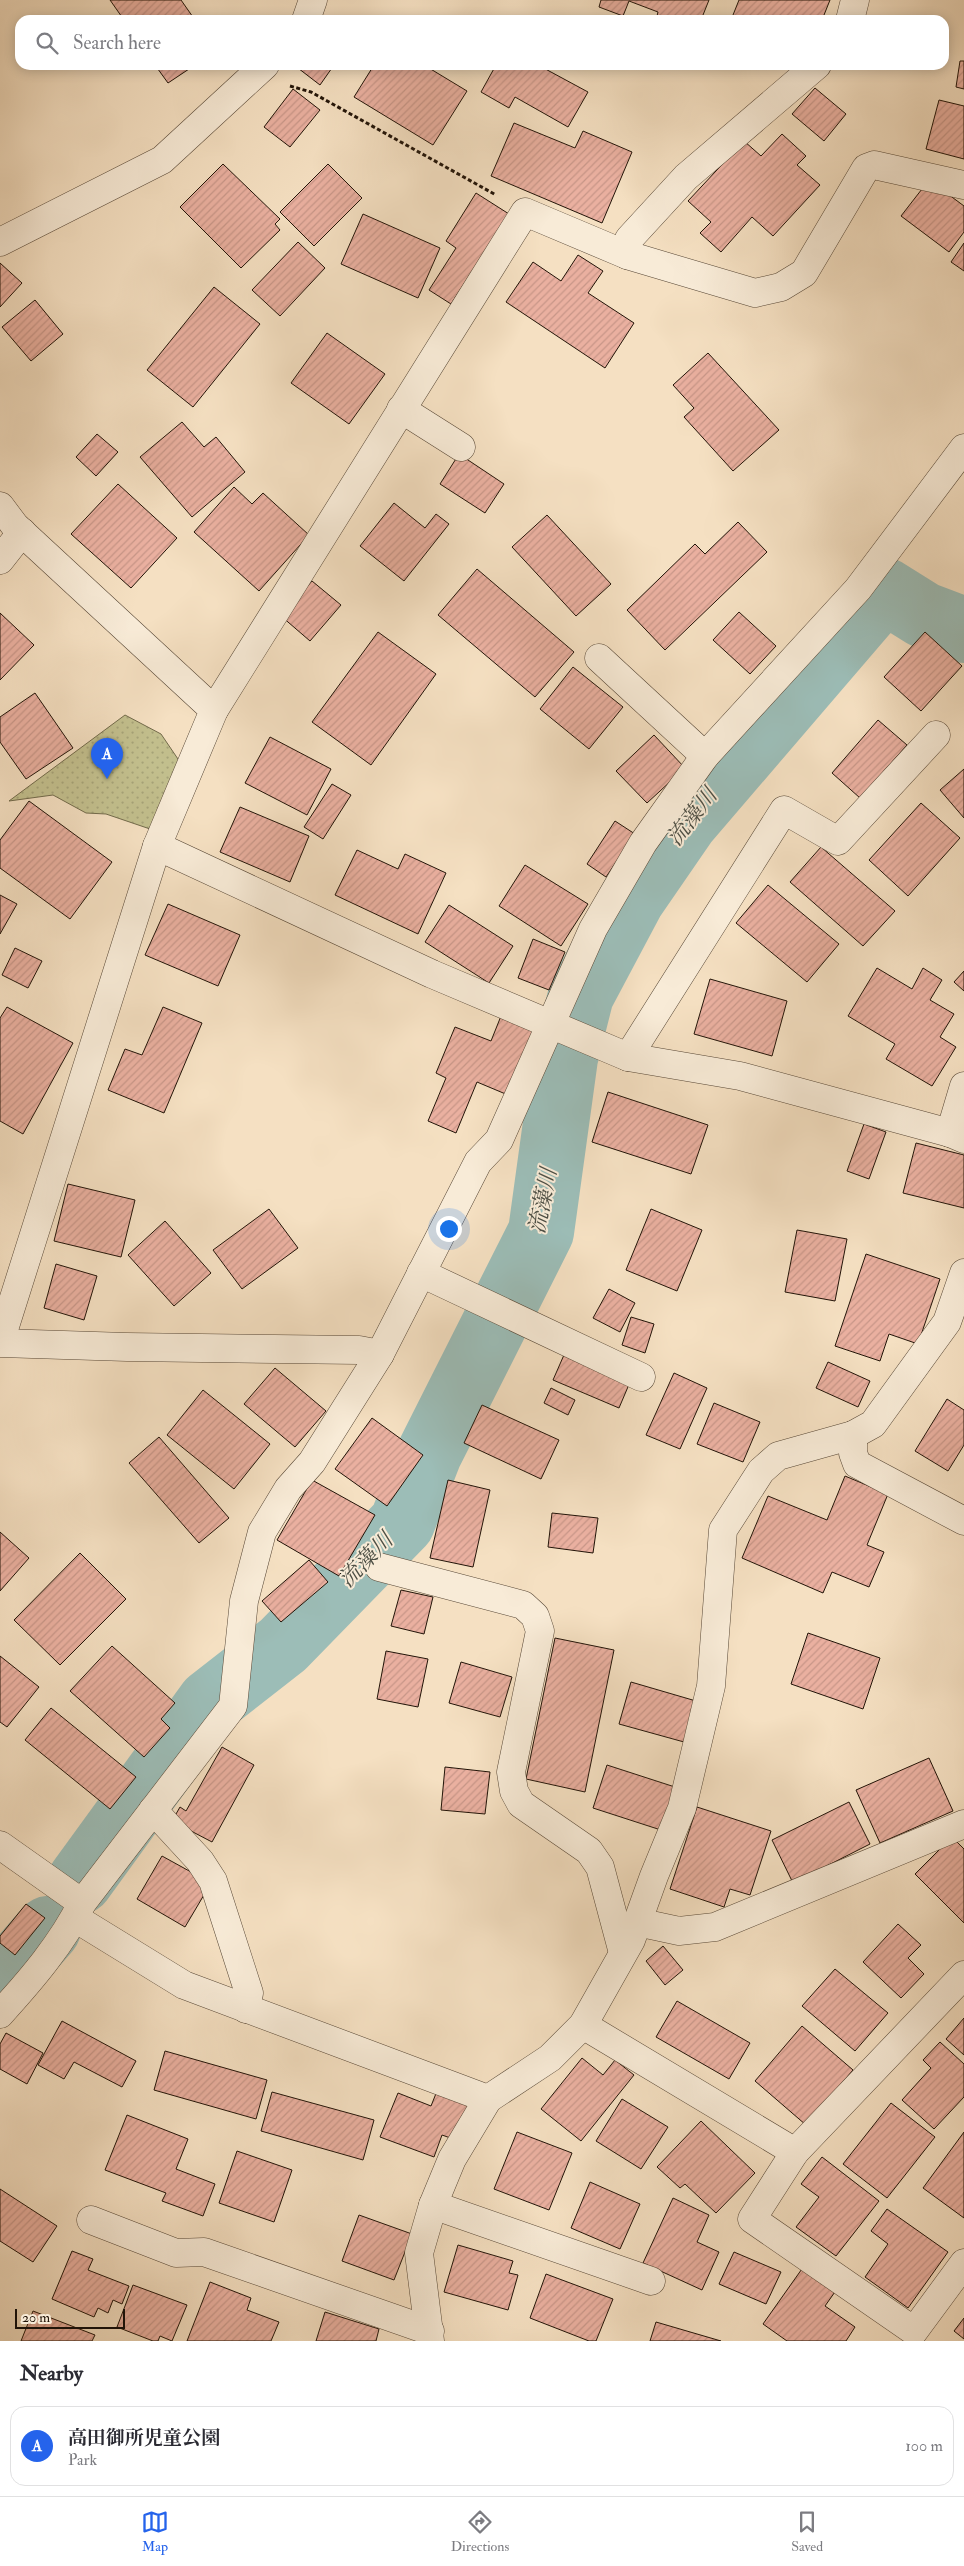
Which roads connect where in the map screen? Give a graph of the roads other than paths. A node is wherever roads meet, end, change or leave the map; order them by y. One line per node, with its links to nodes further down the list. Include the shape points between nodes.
1 (313, 0): 3 (street)
2 (856, 0): 4 (street)
3 (308, 15)
4 (852, 15)
5 (261, 70): 8 (street, via 162,160)
6 (811, 70): 9 (street, via 686,177 629,239)
7 (964, 185): 9 (street, via 874,165 866,168 804,273 781,287 755,293)
8 (0, 242)
9 (627, 256): 10 (street, via 525,212)
10 (401, 409): 11 (street); 17 (street)
11 (461, 447)
12 (964, 448): 19 (street, via 858,589)
13 (0, 506): 14 (street)
14 (22, 532): 15 (street); 17 (street)
15 (0, 560)
16 (598, 658): 19 (street)
17 (214, 710): 20 (street)
18 (936, 735): 22 (street, via 838,842 784,810)
19 (705, 756): 21 (street, via 644,843 593,930)
20 (157, 846): 21 (street); 27 (street)
21 (553, 1027): 22 (street); 25 (street, via 500,1140 478,1162)
22 (628, 1057): 24 (street, via 740,1076)
23 (964, 1086): 24 (street)
24 (957, 1136)
25 (422, 1273): 28 (street); 29 (street)
26 (964, 1273): 30 (street, via 947,1322 873,1424)
27 (0, 1342): 28 (street, via 126,1348 359,1350)
28 (380, 1354): 33 (street, via 312,1462 288,1489 262,1532 244,1601 233,1706)
29 (641, 1377)
30 (853, 1435): 31 (street, via 857,1464); 37 (street, via 778,1456 761,1471 724,1530 712,1686 682,1808)
31 (964, 1521)
32 (379, 1567): 38 (street, via 523,1605 535,1616 540,1631 511,1772 514,1791 521,1804 588,1851 600,1867)
33 (153, 1810): 36 (street); 40 (street, via 200,1861 213,1881 249,1993)
34 (964, 1824): 37 (street, via 715,1926 679,1931)
35 (0, 1845): 36 (street)
36 (78, 1910): 40 (street, via 184,1985); 41 (street, via 26,1985)
37 (637, 1922): 38 (street)
38 (623, 1953): 42 (street)
39 (964, 1975): 44 (street)
40 (246, 2009): 43 (street)
41 (0, 2014)
42 (583, 2025): 43 (street, via 550,2058); 44 (street)
43 (488, 2099): 45 (street, via 452,2159)
44 (795, 2152): 50 (street, via 752,2219)
45 (433, 2205): 48 (street); 49 (street, via 419,2253)
46 (91, 2220): 49 (street, via 176,2253 204,2252)
47 (964, 2263): 50 (street)
48 (651, 2281)
49 (430, 2336)
50 (921, 2336)

